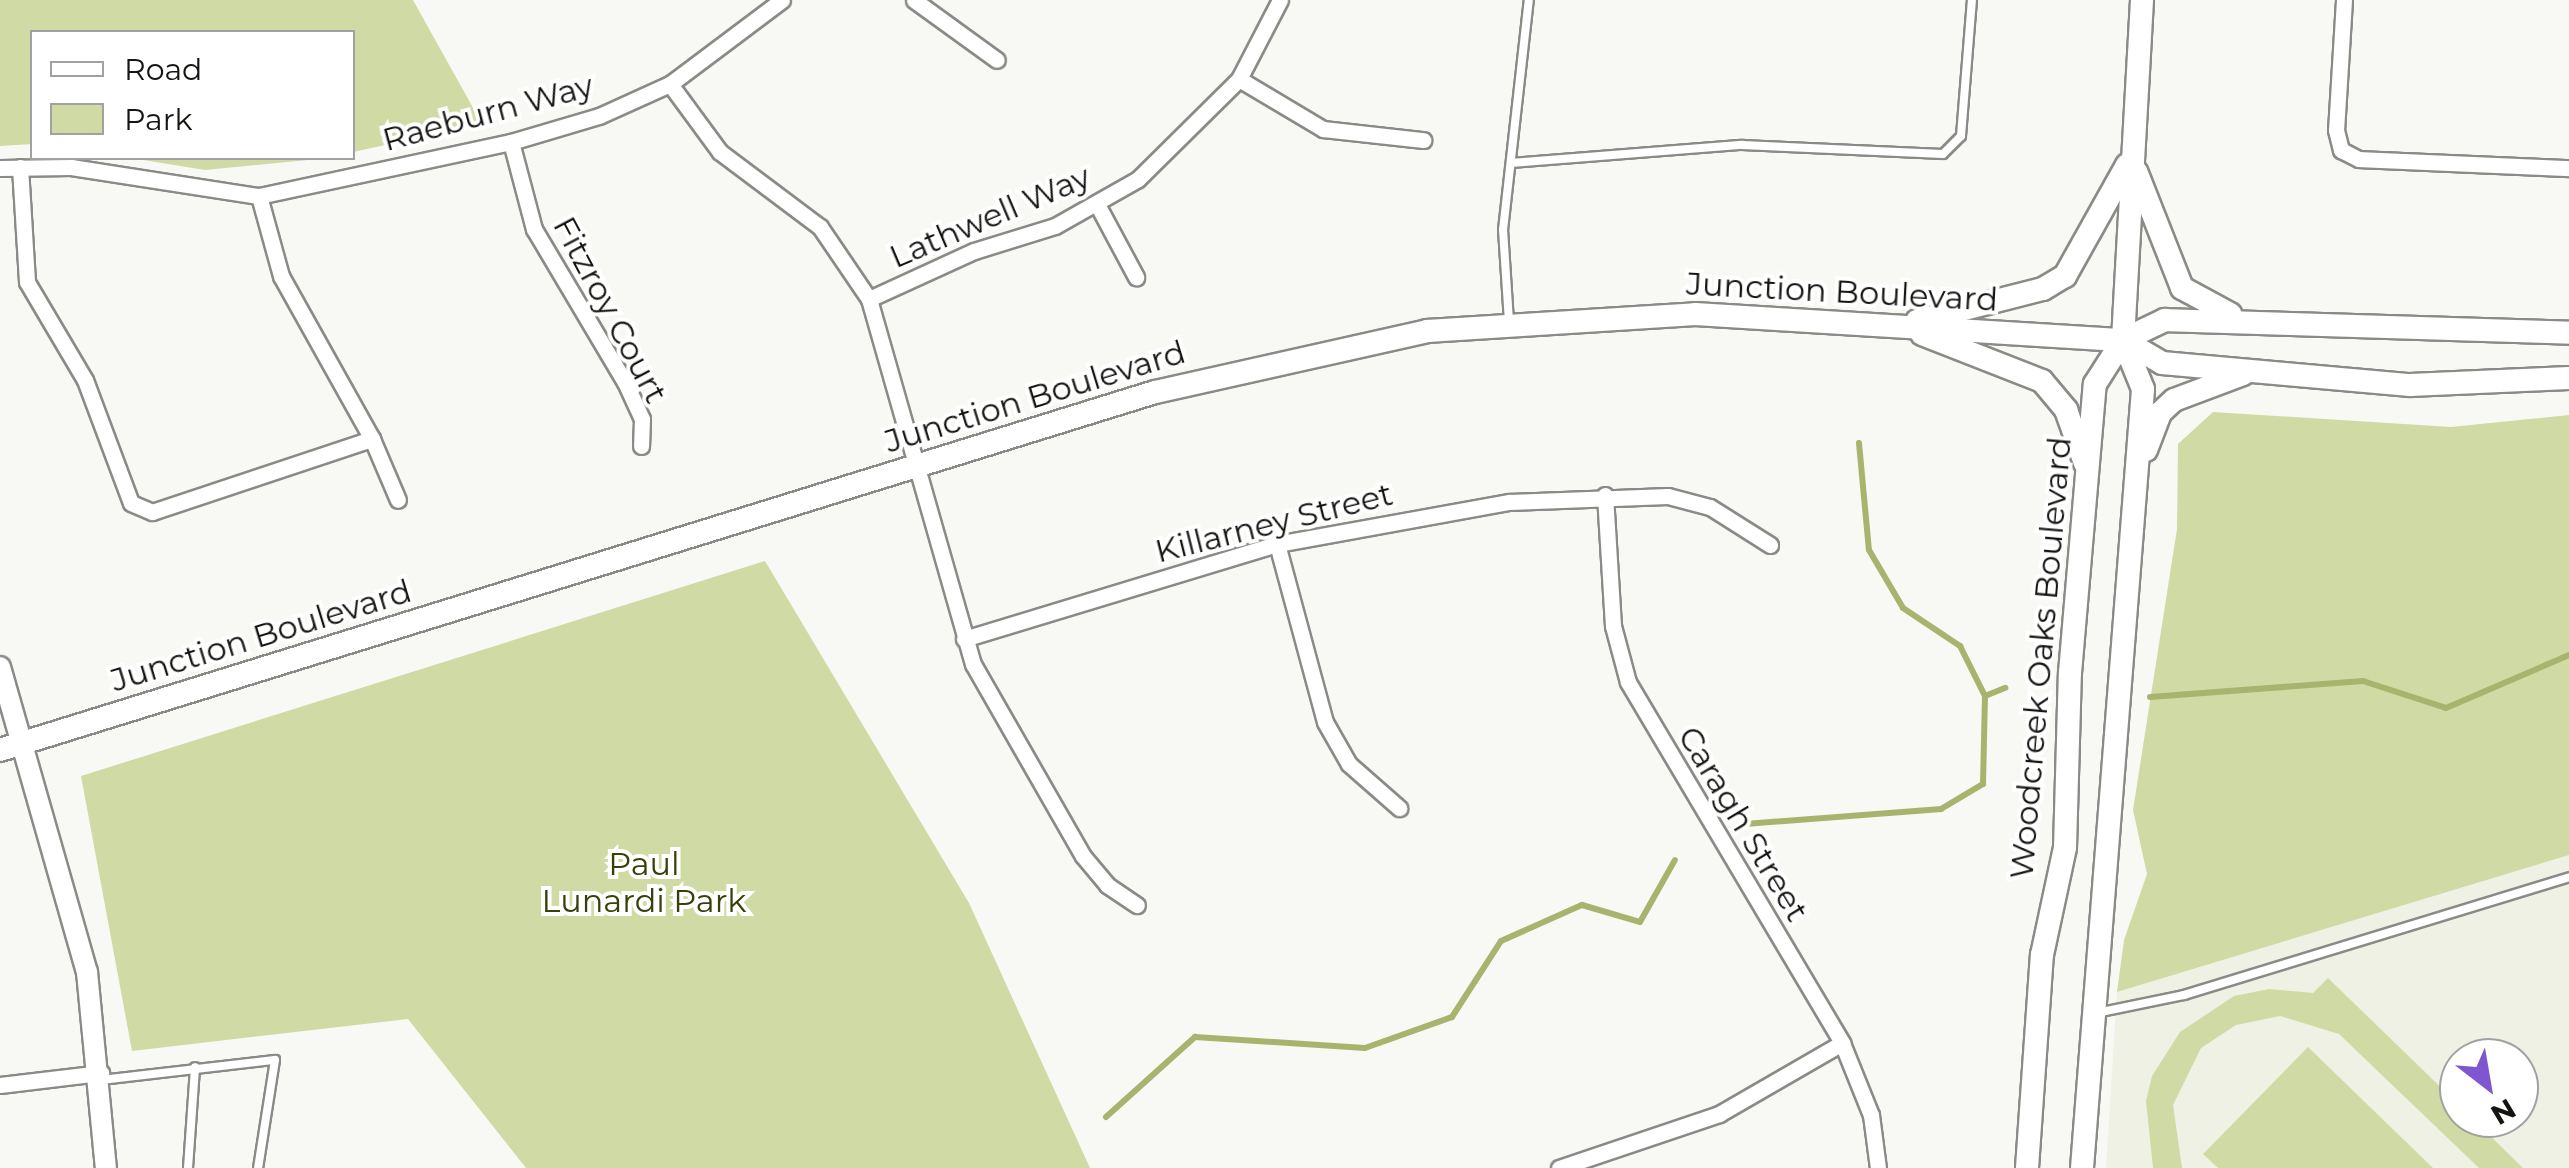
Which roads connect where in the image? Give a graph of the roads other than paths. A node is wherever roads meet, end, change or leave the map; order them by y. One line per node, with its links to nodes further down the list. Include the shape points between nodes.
1 (782, 0): 10 (street, Raeburn Way)
2 (914, 0): 8 (street)
3 (1280, 0): 9 (street, Lathwell Way)
4 (1529, 0): 14 (lane)
5 (1972, 0): 14 (lane, via 1961,136 1943,154 1742,145)
6 (2142, 0): 13 (main road, Woodcreek Oaks Boulevard)
7 (2344, 0): 17 (street, via 2336,130 2341,150 2359,159)
8 (997, 60)
9 (1239, 78): 11 (street, via 1323,129); 19 (street, Lathwell Way, via 1174,150)
10 (670, 84): 12 (street, Raeburn Way, via 599,116); 21 (street, via 720,152 820,227)
11 (1423, 140)
12 (512, 142): 18 (street, Raeburn Way); 30 (street, Fitzroy Court, via 534,229 626,382 642,419)
13 (2131, 157): 22 (main road, via 2182,288); 24 (main road, via 2065,276 2042,289); 26 (main road, Woodcreek Oaks Boulevard)
14 (1510, 163): 23 (lane, via 1503,230)
15 (0, 168): 16 (street, Raeburn Way)
16 (20, 168): 18 (street, Raeburn Way, via 70,167); 29 (street, via 27,282 86,380 131,504 152,512)
17 (2569, 168)
18 (259, 196): 29 (street, via 282,276)
19 (1098, 206): 20 (street); 21 (street, Lathwell Way)
20 (1136, 277)
21 (869, 299): 31 (street)
22 (2243, 319): 25 (main road, Junction Boulevard); 26 (main road, Junction Boulevard, via 2166,320)
23 (1510, 322): 24 (main road, Junction Boulevard, via 1695,314); 31 (main road, Junction Boulevard, via 1298,356 1155,392)
24 (1900, 325): 26 (main road, Junction Boulevard); 32 (main road, via 2042,382 2066,410)
25 (2569, 333)
26 (2123, 340): 27 (main road, Junction Boulevard, via 2162,363); 32 (main road, Woodcreek Oaks Boulevard, via 2095,384); 33 (main road, Woodcreek Oaks Boulevard, via 2142,390)
27 (2250, 371): 28 (main road, Junction Boulevard, via 2410,385); 33 (main road, via 2187,393 2160,413)
28 (2569, 378)
29 (372, 439): 35 (street)
30 (641, 446)
31 (913, 467): 38 (street); 40 (main road, Junction Boulevard)
32 (2088, 472): 54 (main road, Woodcreek Oaks Boulevard, via 2070,673 2065,848 2042,955)
33 (2137, 477): 44 (main road, Woodcreek Oaks Boulevard)
34 (1604, 495): 36 (street, Killarney Street, via 1458,510); 37 (street, Killarney Street, via 1690,501); 45 (street, Caragh Street, via 1613,626 1628,682)
35 (398, 500)
36 (1278, 544): 38 (street, Killarney Street); 41 (street, via 1324,722 1349,764)
37 (1770, 544)
38 (964, 639): 43 (street, via 986,692 1083,856)
39 (0, 668): 40 (street)
40 (11, 747): 47 (street, via 71,904)
41 (1398, 808)
42 (2569, 877): 44 (lane, via 2184,995)
43 (1137, 905)
44 (2092, 1014): 55 (main road, Woodcreek Oaks Boulevard)
45 (1842, 1043): 52 (street, via 1720,1114); 53 (street, Caragh Street, via 1871,1115)
46 (195, 1067): 47 (lane); 50 (lane); 51 (lane, via 274,1060)
47 (101, 1076): 48 (street); 49 (street)
48 (0, 1085)
49 (106, 1168)
50 (188, 1168)
51 (258, 1168)
52 (1559, 1168)
53 (1878, 1168)
54 (2027, 1168)
55 (2082, 1168)

